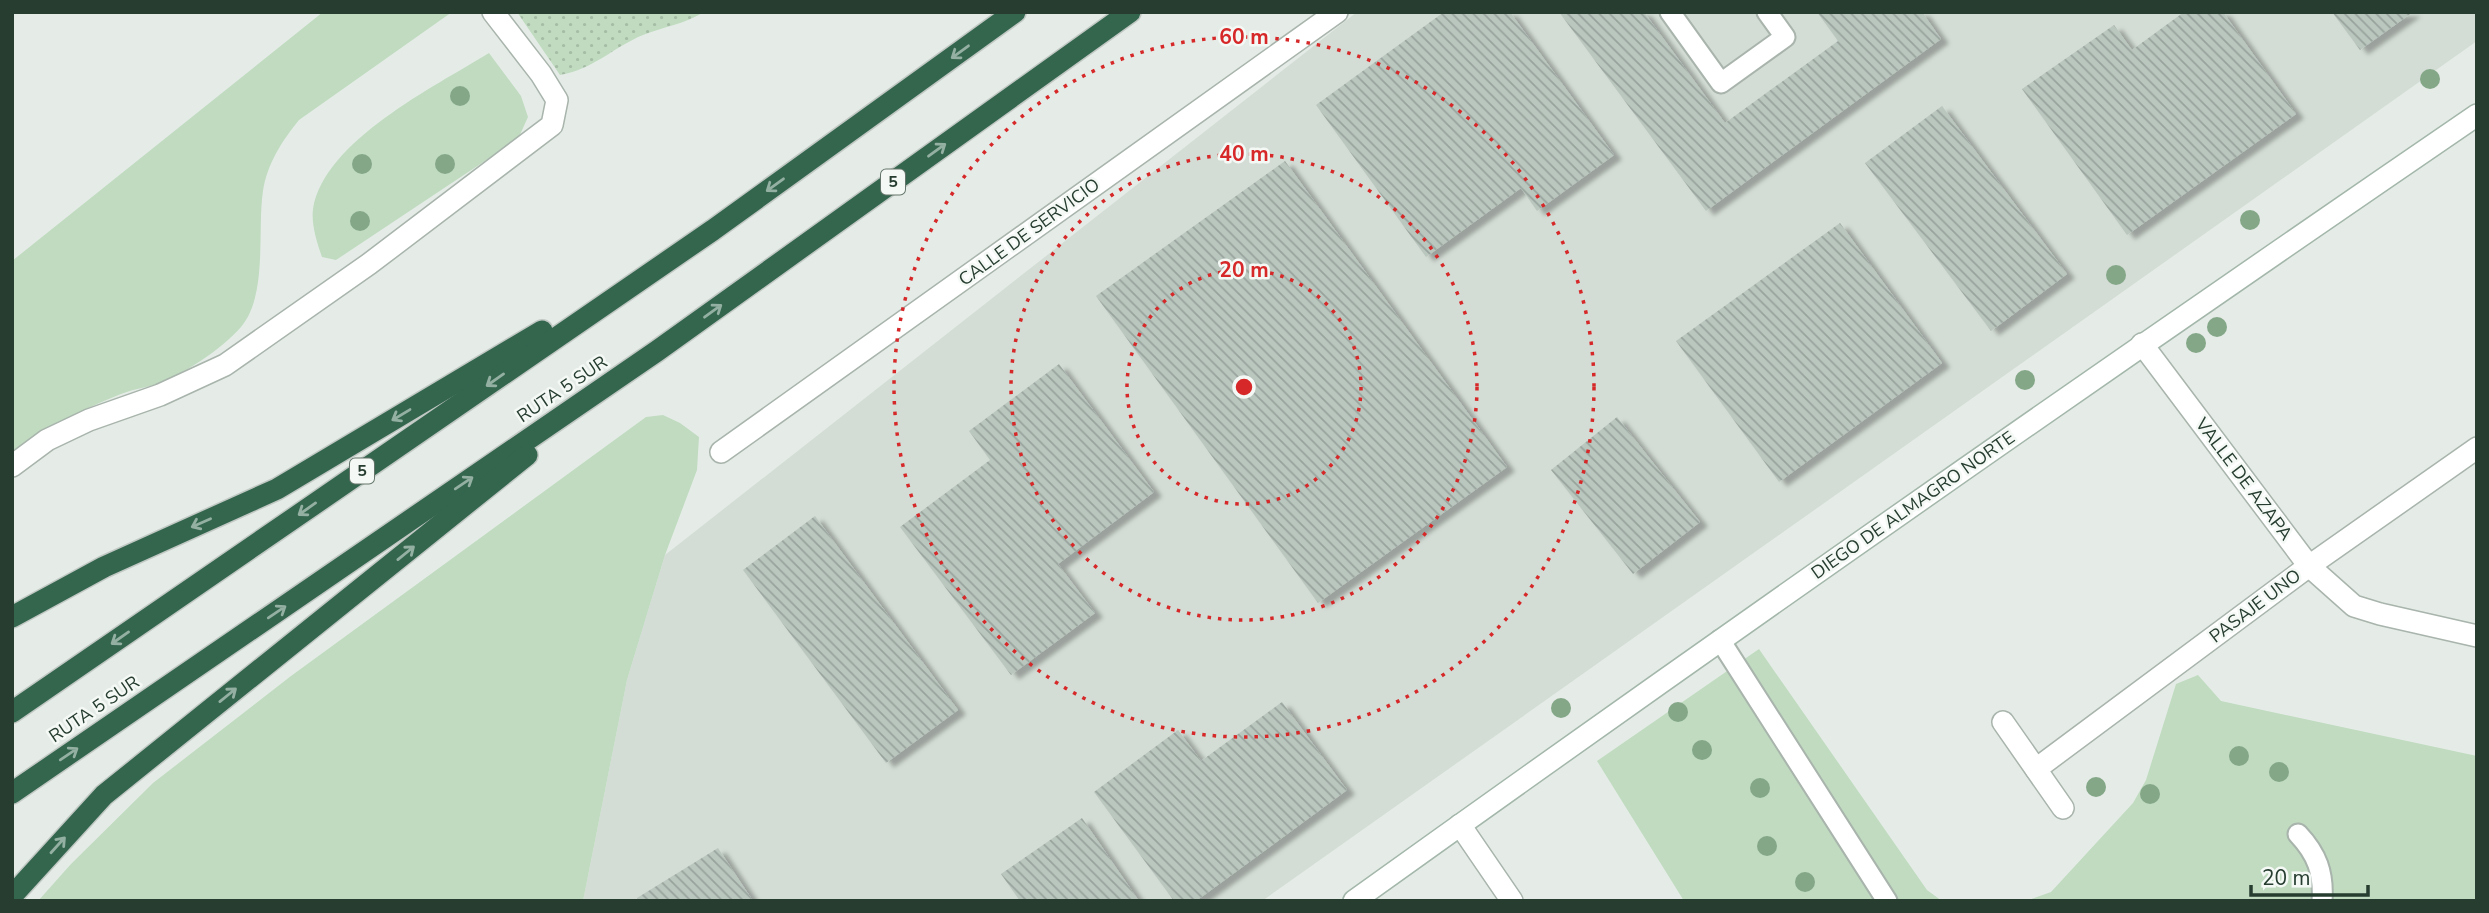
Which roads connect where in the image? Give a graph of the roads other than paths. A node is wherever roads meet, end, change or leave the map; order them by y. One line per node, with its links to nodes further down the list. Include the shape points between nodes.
1 (494, 12): 13 (street, via 557,100 552,125 369,264 225,365 47,440)
2 (1015, 12): 8 (highway, 5, one-way to 8)
3 (1130, 12): 10 (highway, RUTA 5 SUR / 5, one-way to 3)
4 (1337, 12): 12 (street, CALLE DE SERVICIO)
5 (1670, 12): 6 (lane, via 1721,83 1785,37)
6 (1767, 12)
7 (2477, 115): 9 (street, DIEGO DE ALMAGRO NORTE)
8 (713, 230): 15 (highway, one-way to 15, via 277,489 104,567); 18 (highway, 5, one-way to 18)
9 (2142, 344): 14 (street, VALLE DE AZAPA); 17 (street, DIEGO DE ALMAGRO NORTE)
10 (657, 351): 21 (highway, RUTA 5 SUR / 5, one-way to 10); 25 (highway, one-way to 10, via 104,795)
11 (2477, 448): 14 (street, PASAJE UNO)
12 (721, 452)
13 (12, 466)
14 (2309, 566): 16 (street, VALLE DE AZAPA, via 2354,606); 20 (street, PASAJE UNO)
15 (12, 617)
16 (2477, 636)
17 (1720, 640): 23 (street, DIEGO DE ALMAGRO NORTE); 28 (lane)
18 (12, 712)
19 (2003, 722): 20 (street)
20 (2036, 769): 22 (street)
21 (12, 793)
22 (2063, 808)
23 (1460, 825): 26 (street, DIEGO DE ALMAGRO NORTE); 27 (street)
24 (2298, 834): 29 (lane, via 2318,863)
25 (12, 896)
26 (1354, 901)
27 (1512, 901)
28 (1887, 901)
29 (2322, 901)

